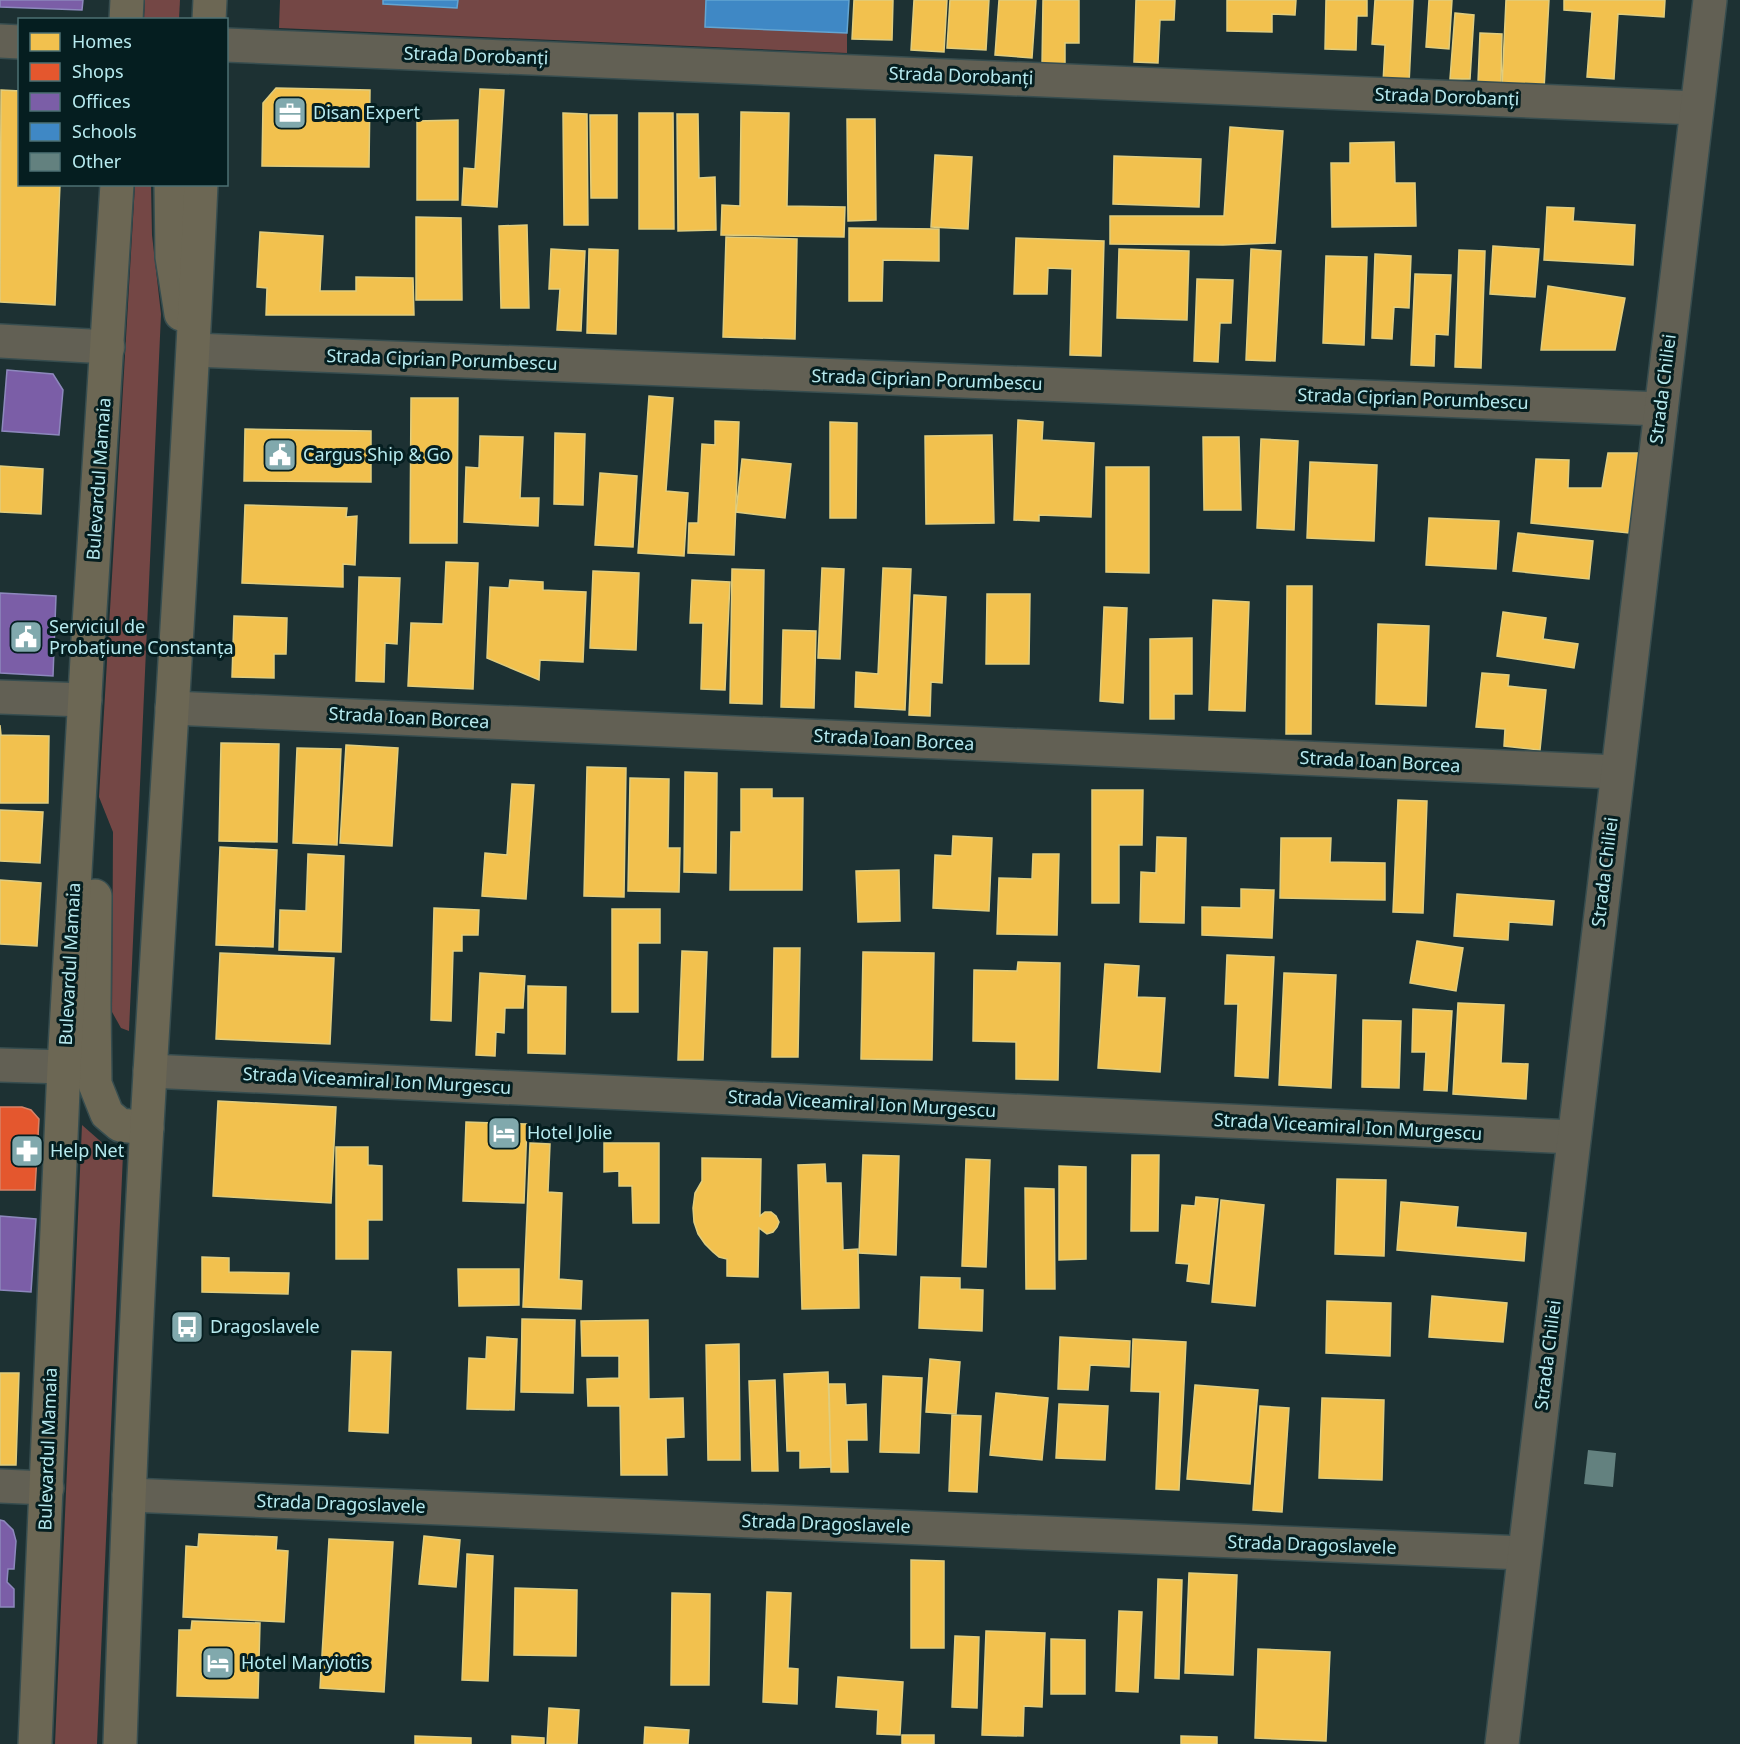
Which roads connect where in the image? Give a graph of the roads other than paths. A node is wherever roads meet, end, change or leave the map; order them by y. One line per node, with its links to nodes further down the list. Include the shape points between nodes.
1 (127, 0): 4 (main road)
2 (210, 0): 5 (main road)
3 (1710, 0): 9 (street, Strada Chiliei)
4 (126, 18)
5 (209, 18)
6 (0, 41): 7 (street)
7 (18, 42)
8 (228, 45): 9 (street, Strada Dorobanți)
9 (1696, 108): 16 (street, Strada Chiliei)
10 (117, 186): 14 (main road, Bulevardul Mamaia)
11 (171, 186): 15 (main road, via 172,257 181,313)
12 (201, 186): 15 (main road)
13 (0, 341): 14 (street)
14 (108, 347): 18 (main road, Bulevardul Mamaia)
15 (194, 350): 16 (street, Strada Ciprian Porumbescu); 19 (main road)
16 (1661, 409): 20 (street, Strada Chiliei)
17 (0, 697): 18 (street)
18 (84, 700): 21 (main road, Bulevardul Mamaia)
19 (172, 708): 20 (street, Strada Ioan Borcea); 24 (main road)
20 (1617, 772): 26 (street, Strada Chiliei)
21 (79, 800): 23 (main road, Bulevardul Mamaia); 25 (main road, via 89,830 95,881 95,1084 107,1114 120,1125)
22 (0, 1065): 23 (street)
23 (64, 1067): 28 (main road, Bulevardul Mamaia)
24 (150, 1071): 25 (main road); 26 (street, Strada Viceamiral Ion Murgescu)
25 (147, 1128): 29 (main road)
26 (1574, 1137): 30 (street, Strada Chiliei)
27 (0, 1486): 28 (street)
28 (47, 1488): 31 (main road, Bulevardul Mamaia)
29 (129, 1495): 30 (street, Strada Dragoslavele); 32 (main road)
30 (1524, 1553): 33 (street, Strada Chiliei)
31 (35, 1744)
32 (120, 1744)
33 (1502, 1744)

